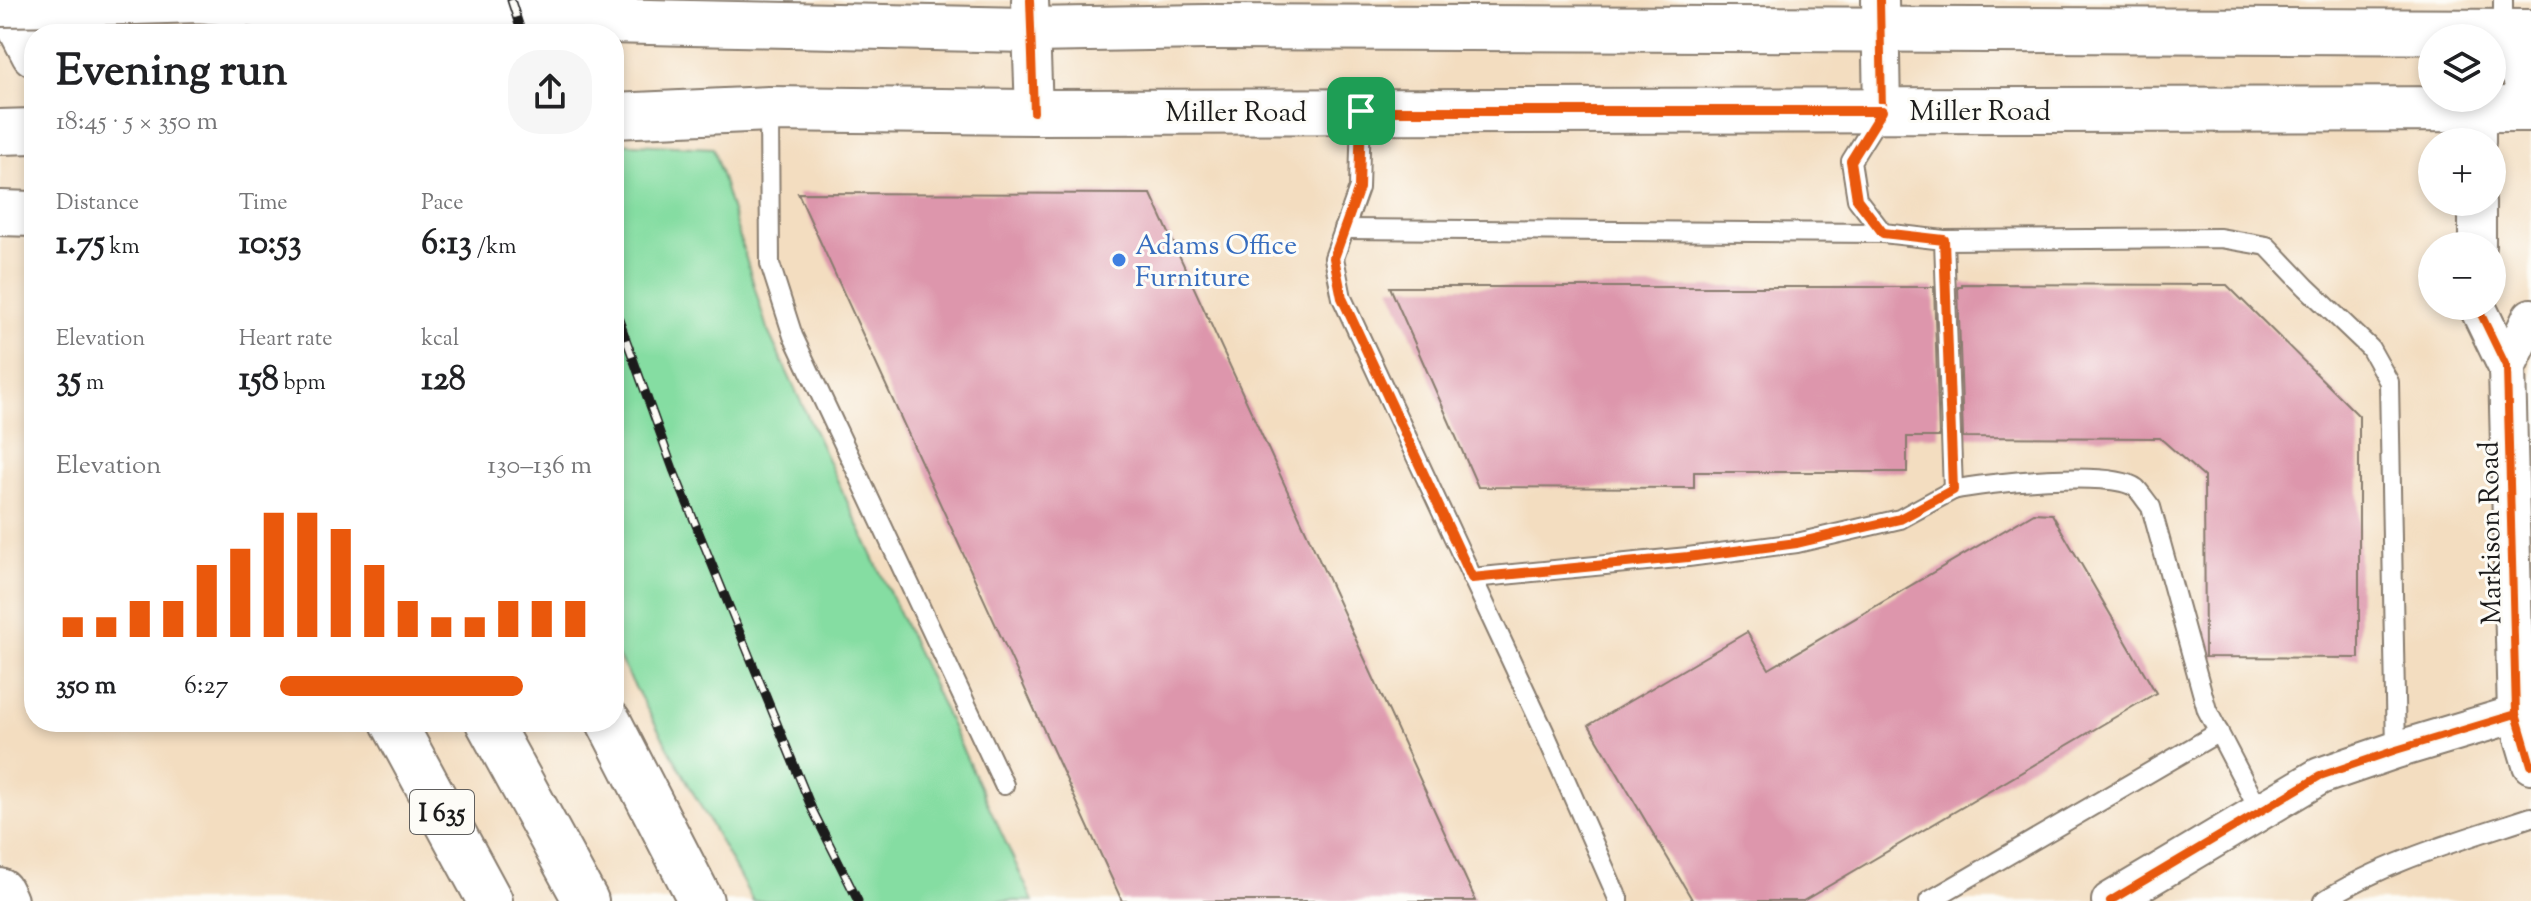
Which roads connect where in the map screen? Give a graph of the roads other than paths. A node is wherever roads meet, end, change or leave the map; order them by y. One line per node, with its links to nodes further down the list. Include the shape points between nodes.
1 (6, 0): 10 (main road)
2 (199, 0): 4 (main road); 5 (main road, via 367,15); 8 (main road)
3 (0, 4): 4 (main road, bridge)
4 (112, 12)
5 (688, 12): 6 (main road)
6 (1030, 15): 7 (main road, via 1206,27); 15 (street)
7 (1880, 15): 9 (main road); 14 (street)
8 (210, 24)
9 (2507, 32): 11 (street)
10 (24, 35)
11 (2531, 107): 17 (main road, Miller Road)
12 (769, 109): 15 (main road, Miller Road); 16 (main road, Miller Road); 37 (lane, via 770,264 793,336)
13 (1361, 111): 14 (main road, Miller Road); 15 (main road, Miller Road); 22 (lane, via 1359,188)
14 (1882, 111): 17 (main road, Miller Road); 23 (lane, via 1851,161 1857,199)
15 (1034, 112)
16 (624, 116)
17 (2478, 116)
18 (24, 131): 19 (main road)
19 (0, 132)
20 (0, 213): 21 (main road)
21 (24, 214)
22 (1344, 229): 23 (lane); 29 (lane, via 1334,258 1342,298)
23 (1883, 233): 24 (lane)
24 (1944, 240): 28 (lane); 35 (lane, via 2220,238 2267,246 2370,348 2389,382)
25 (2531, 317): 27 (street, Markison Road)
26 (2484, 320): 27 (street, Markison Road)
27 (2507, 368): 30 (street, Markison Road)
28 (1953, 490): 29 (lane, via 1900,519 1797,543); 34 (lane, via 2109,479 2135,487 2151,507 2207,710)
29 (1472, 578): 45 (lane)
30 (2516, 714): 35 (street); 36 (street, Markison Road)
31 (398, 732): 42 (main road, I 635)
32 (493, 732): 43 (main road)
33 (614, 732): 44 (main road)
34 (2219, 732): 38 (lane); 46 (lane)
35 (2396, 750): 38 (street, via 2320,776)
36 (2531, 765)
37 (1004, 785)
38 (2260, 812): 47 (street)
39 (2531, 817): 48 (lane, via 2429,851)
40 (0, 891): 41 (main road)
41 (5, 901)
42 (490, 901)
43 (586, 901)
44 (701, 901)
45 (1619, 901)
46 (1929, 901)
47 (2110, 901)
48 (2323, 901)

